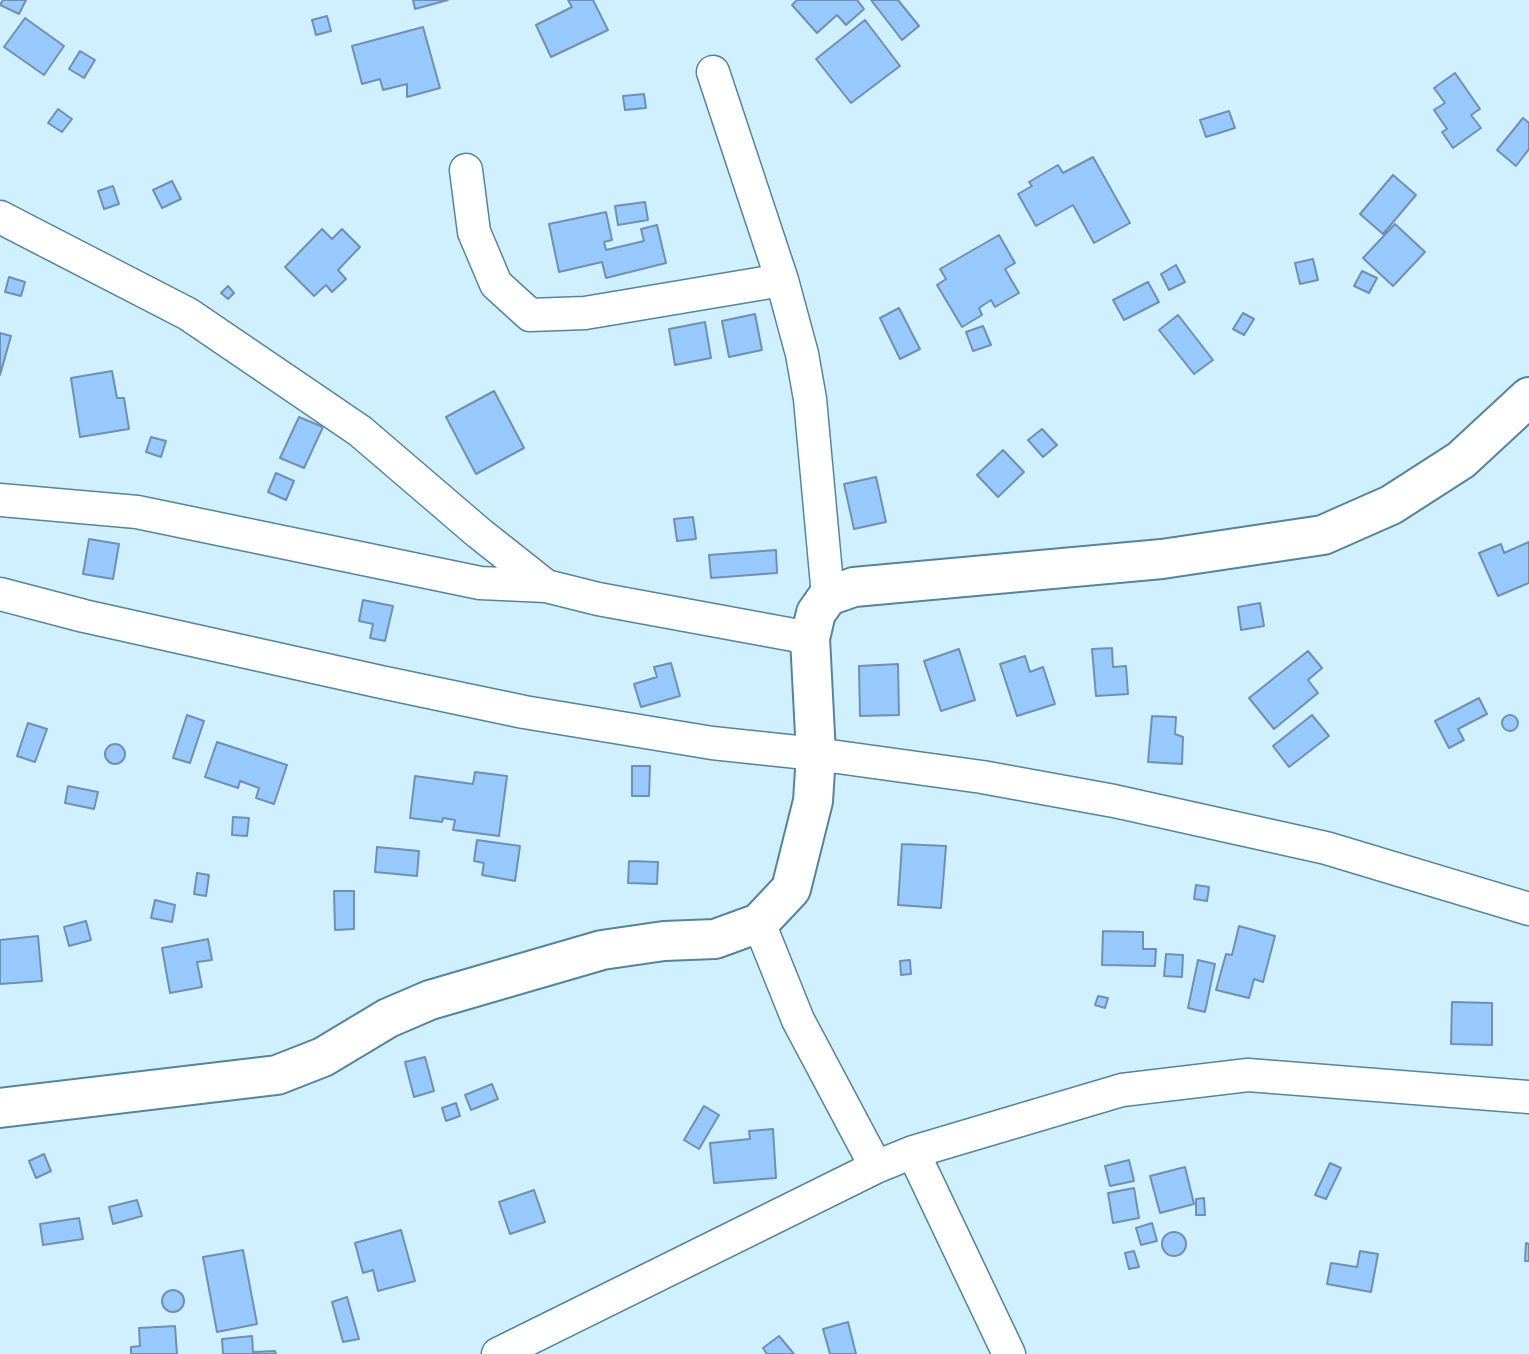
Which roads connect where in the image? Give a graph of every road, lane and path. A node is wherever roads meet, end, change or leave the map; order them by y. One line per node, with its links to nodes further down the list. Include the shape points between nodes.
1 (713, 72): 4 (street)
2 (466, 170): 4 (street, via 474,232 496,284 530,315 585,313)
3 (0, 216): 7 (street, via 188,314 360,431)
4 (782, 281): 9 (street, via 808,383)
5 (1529, 397): 9 (street, via 1461,460 1391,505 1323,535 1162,559 854,587)
6 (0, 500): 7 (street, via 137,512 480,583)
7 (546, 586): 10 (street)
8 (0, 594): 11 (street, via 524,712 712,743)
9 (828, 596): 10 (street)
10 (810, 638): 11 (street)
11 (816, 754): 12 (street, via 982,777 1127,804 1326,848); 13 (street, via 813,801 791,889)
12 (1529, 909)
13 (759, 923): 15 (street, via 715,939 602,950 430,1000 388,1018 323,1057 277,1074); 17 (street, via 798,1020)
14 (1529, 1097): 16 (street, via 1248,1075 1122,1090)
15 (0, 1108)
16 (913, 1152): 17 (street); 19 (street)
17 (876, 1167): 18 (street)
18 (498, 1354)
19 (1009, 1354)

